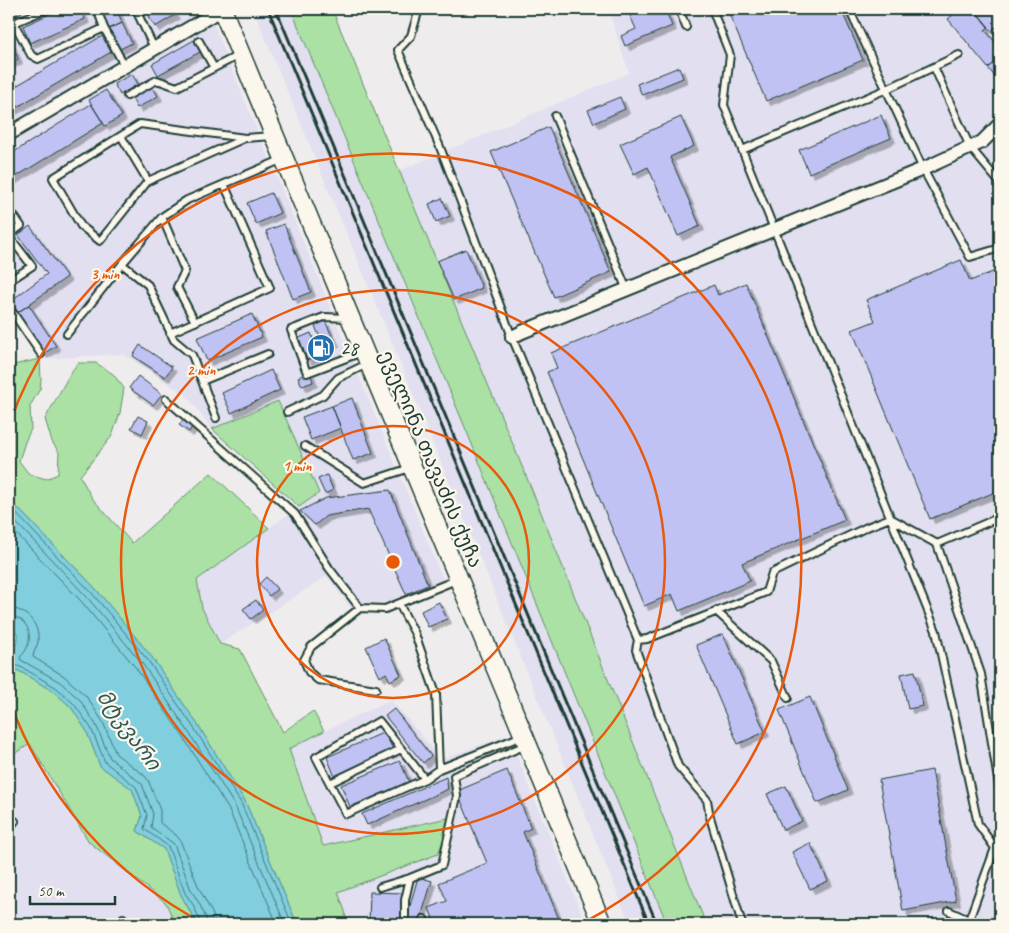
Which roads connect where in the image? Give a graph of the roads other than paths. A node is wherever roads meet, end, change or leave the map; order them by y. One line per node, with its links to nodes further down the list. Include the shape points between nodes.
1 (47, 9): 10 (lane)
2 (97, 9): 13 (lane)
3 (222, 9): 15 (street); 16 (main road, ეველინა თავაძის ქუჩა)
4 (419, 9): 49 (lane, via 411,36 398,50 440,148)
5 (679, 9): 12 (lane)
6 (712, 9): 30 (lane, via 730,55 724,105)
7 (849, 9): 21 (lane)
8 (136, 10): 15 (lane)
9 (9, 12): 11 (lane)
10 (32, 12): 11 (lane)
11 (14, 23): 13 (lane, via 31,54 38,60)
12 (686, 27)
13 (104, 28): 18 (lane)
14 (199, 41): 20 (lane)
15 (154, 48): 18 (street)
16 (241, 54): 20 (lane); 27 (main road, ეველინა თავაძის ქუჩა)
17 (959, 55): 19 (lane)
18 (124, 65): 25 (street)
19 (934, 67): 21 (lane); 29 (lane)
20 (214, 68): 22 (lane, via 177,86 157,80)
21 (887, 90): 30 (lane); 32 (lane)
22 (127, 96)
23 (555, 116): 43 (lane)
24 (1000, 124): 29 (street, via 982,142)
25 (9, 133)
26 (121, 136): 28 (lane, via 140,124); 33 (lane); 33 (lane, via 53,178 81,226 100,241)
27 (274, 136): 28 (lane); 31 (main road, ეველინა თავაძის ქუჩა)
28 (245, 138): 33 (lane)
29 (970, 147): 32 (street); 34 (lane)
30 (742, 150): 38 (lane)
31 (284, 159): 35 (lane); 45 (main road, ეველინა თავაძის ქუჩა)
32 (923, 169): 38 (street); 40 (lane, via 970,258)
33 (148, 181)
34 (1000, 183)
35 (224, 184): 37 (lane, via 187,200); 46 (lane, via 270,288)
36 (9, 209): 39 (lane, via 20,226)
37 (162, 217): 41 (lane); 46 (lane, via 185,271 177,287)
38 (774, 229): 43 (street); 60 (lane)
39 (9, 236): 42 (lane, via 32,266)
40 (1000, 248)
41 (122, 264): 47 (lane, via 148,285); 48 (lane)
42 (9, 282)
43 (627, 290): 49 (street)
44 (9, 307): 50 (lane)
45 (350, 318): 52 (main road, ეველინა თავაძის ქუჩა); 52 (lane, via 324,316 291,330 307,373)
46 (195, 322): 47 (lane)
47 (170, 333): 53 (lane, via 192,355)
48 (68, 334)
49 (512, 337): 66 (lane)
50 (41, 354)
51 (268, 354): 53 (lane)
52 (366, 357): 55 (lane, via 338,378 323,395); 58 (main road, ეველინა თავაძის ქუჩა)
53 (202, 381): 56 (lane)
54 (166, 398): 64 (lane, via 295,514 329,568)
55 (287, 412)
56 (216, 418)
57 (304, 446): 58 (lane, via 364,483)
58 (412, 467): 62 (main road, ეველინა თავაძის ქუჩა)
59 (1000, 517): 61 (lane)
60 (890, 518): 61 (lane); 65 (lane, via 772,574 766,592); 78 (lane, via 936,631 978,824)
61 (937, 544): 74 (lane, via 981,674)
62 (458, 579): 63 (lane); 69 (main road, ეველინა თავაძის ქუჩა)
63 (399, 604): 64 (lane, via 385,609); 71 (lane, via 415,634 436,694)
64 (360, 608): 67 (lane, via 311,647 304,660 309,672 318,680)
65 (716, 611): 66 (lane); 68 (lane, via 771,661)
66 (638, 640): 86 (lane, via 636,650 678,766 707,800)
67 (376, 689)
68 (788, 698)
69 (525, 740): 71 (lane); 80 (lane, via 454,776 457,796 442,865); 85 (main road, ეველინა თავაძის ქუჩა)
70 (402, 749): 72 (lane); 73 (lane); 73 (lane, via 379,721 316,758)
71 (439, 769): 72 (lane)
72 (425, 779): 73 (lane, via 346,814)
73 (330, 783)
74 (1000, 793)
75 (15, 821): 77 (lane)
76 (1000, 826): 78 (lane)
77 (9, 828)
78 (995, 848): 79 (lane); 83 (lane)
79 (1000, 855)
80 (410, 878): 81 (lane); 84 (lane, via 405,900)
81 (380, 887)
82 (949, 911): 83 (lane)
83 (968, 923)
84 (405, 924)
85 (602, 924)
86 (742, 924)

